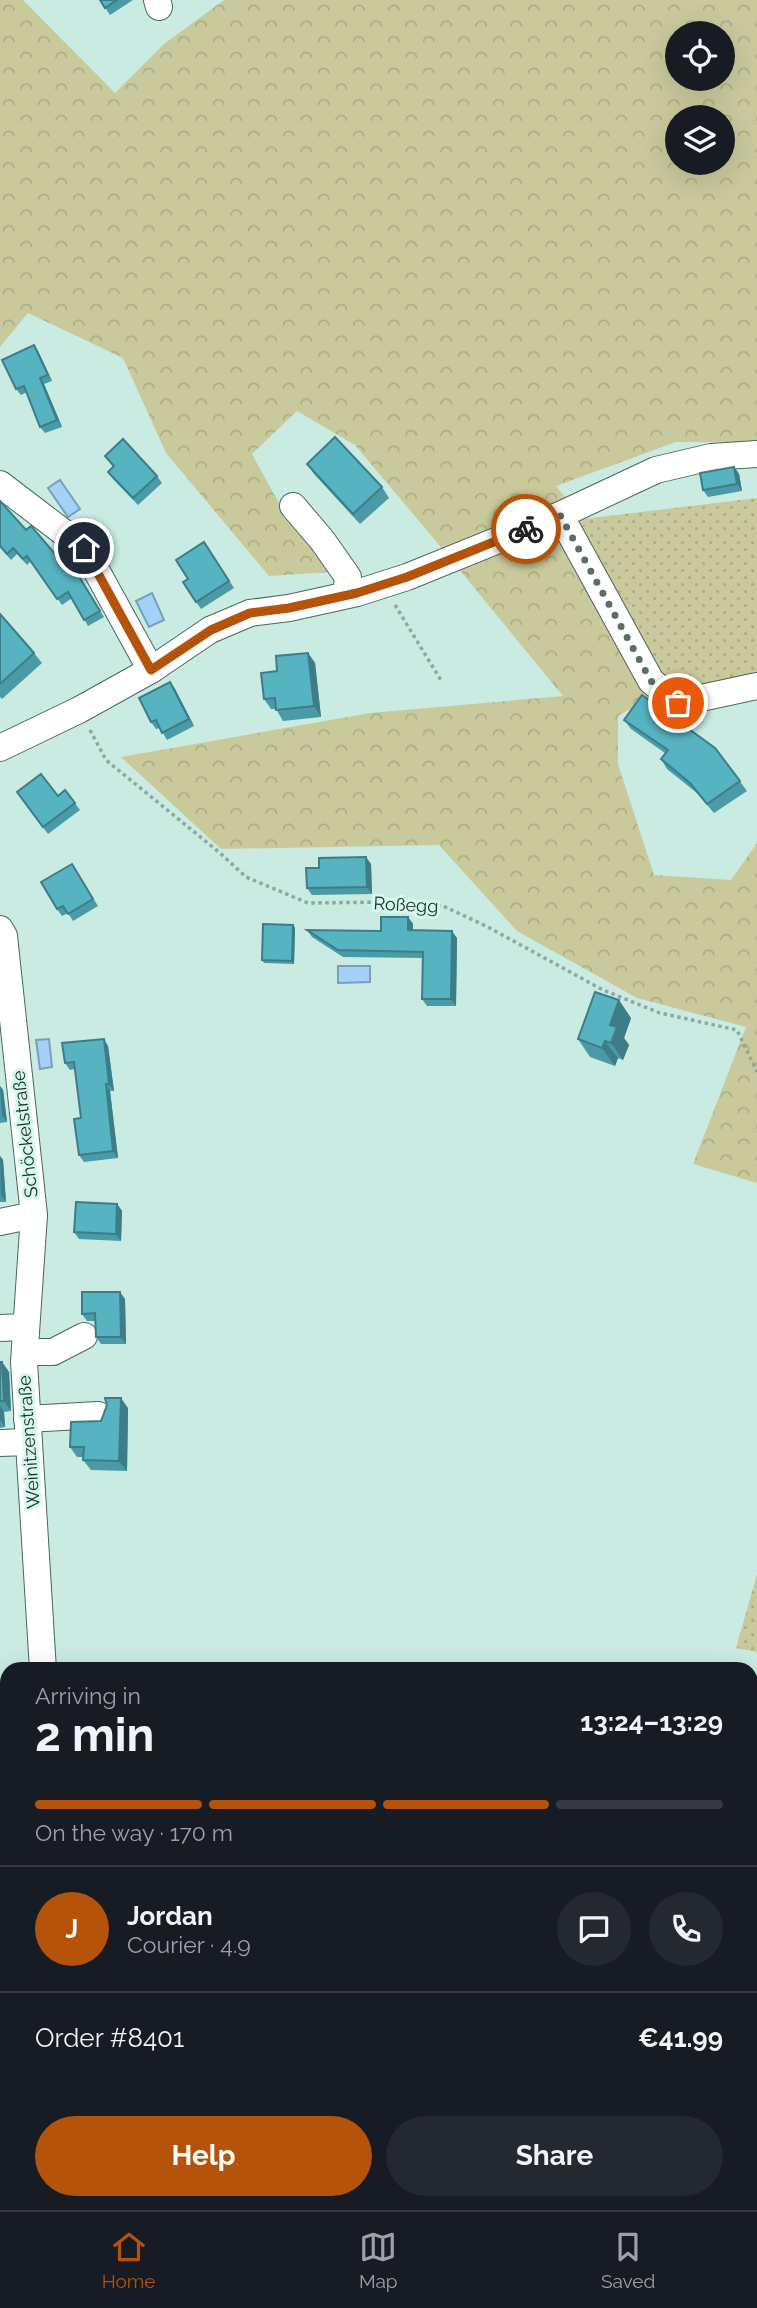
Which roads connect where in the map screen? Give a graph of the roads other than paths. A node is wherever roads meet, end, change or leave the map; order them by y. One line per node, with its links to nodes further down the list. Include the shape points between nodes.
1 (757, 454): 4 (street, via 711,457 656,470)
2 (0, 484): 6 (street, via 84,548)
3 (293, 506): 5 (street, via 348,577)
4 (560, 515): 5 (street, via 407,577); 7 (street, via 651,681 678,703)
5 (346, 595): 6 (street, via 250,613 211,630)
6 (151, 670): 8 (street)
7 (757, 686)
8 (0, 748)
9 (0, 929): 10 (street, Schöckelstraße)
10 (34, 1215): 11 (street); 14 (street, Weinitzenstraße)
11 (0, 1222)
12 (0, 1328): 14 (street)
13 (84, 1336): 14 (street, via 53,1352)
14 (25, 1339): 16 (street, Weinitzenstraße)
15 (98, 1415): 16 (street)
16 (28, 1430): 17 (street); 18 (street, Weinitzenstraße)
17 (0, 1443)
18 (42, 1662)

